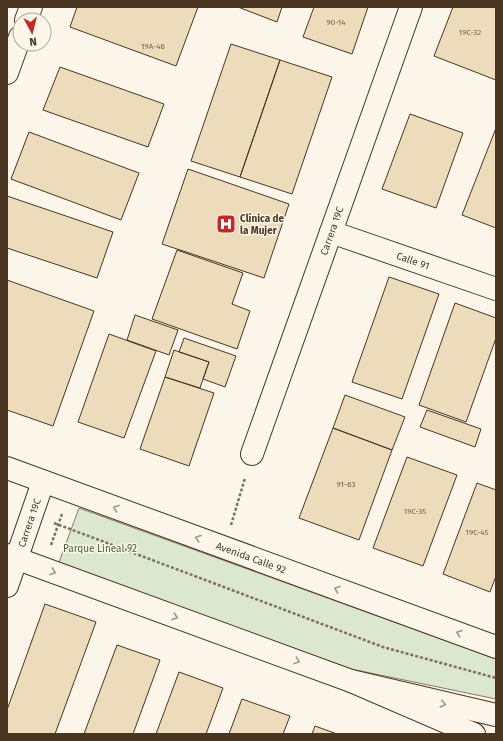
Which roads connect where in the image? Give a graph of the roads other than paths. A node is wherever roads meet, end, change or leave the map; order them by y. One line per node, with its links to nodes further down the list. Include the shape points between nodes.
1 (411, 7): 4 (main road, Carrera 19C)
2 (15, 52): 3 (main road)
3 (7, 73)
4 (331, 232): 5 (main road, Calle 91); 6 (main road, Carrera 19C)
5 (496, 289)
6 (252, 454)
7 (7, 468): 8 (main road, Avenida Calle 92)
8 (43, 482): 9 (main road, Carrera 19C, via 32,514); 11 (main road, Avenida Calle 92, one-way to 8)
9 (12, 557): 10 (main road, Carrera 19C); 12 (main road, one-way to 12)
10 (7, 586)
11 (496, 647)
12 (351, 681): 13 (main road, one-way to 13); 14 (main road)
13 (496, 715)
14 (474, 734)

